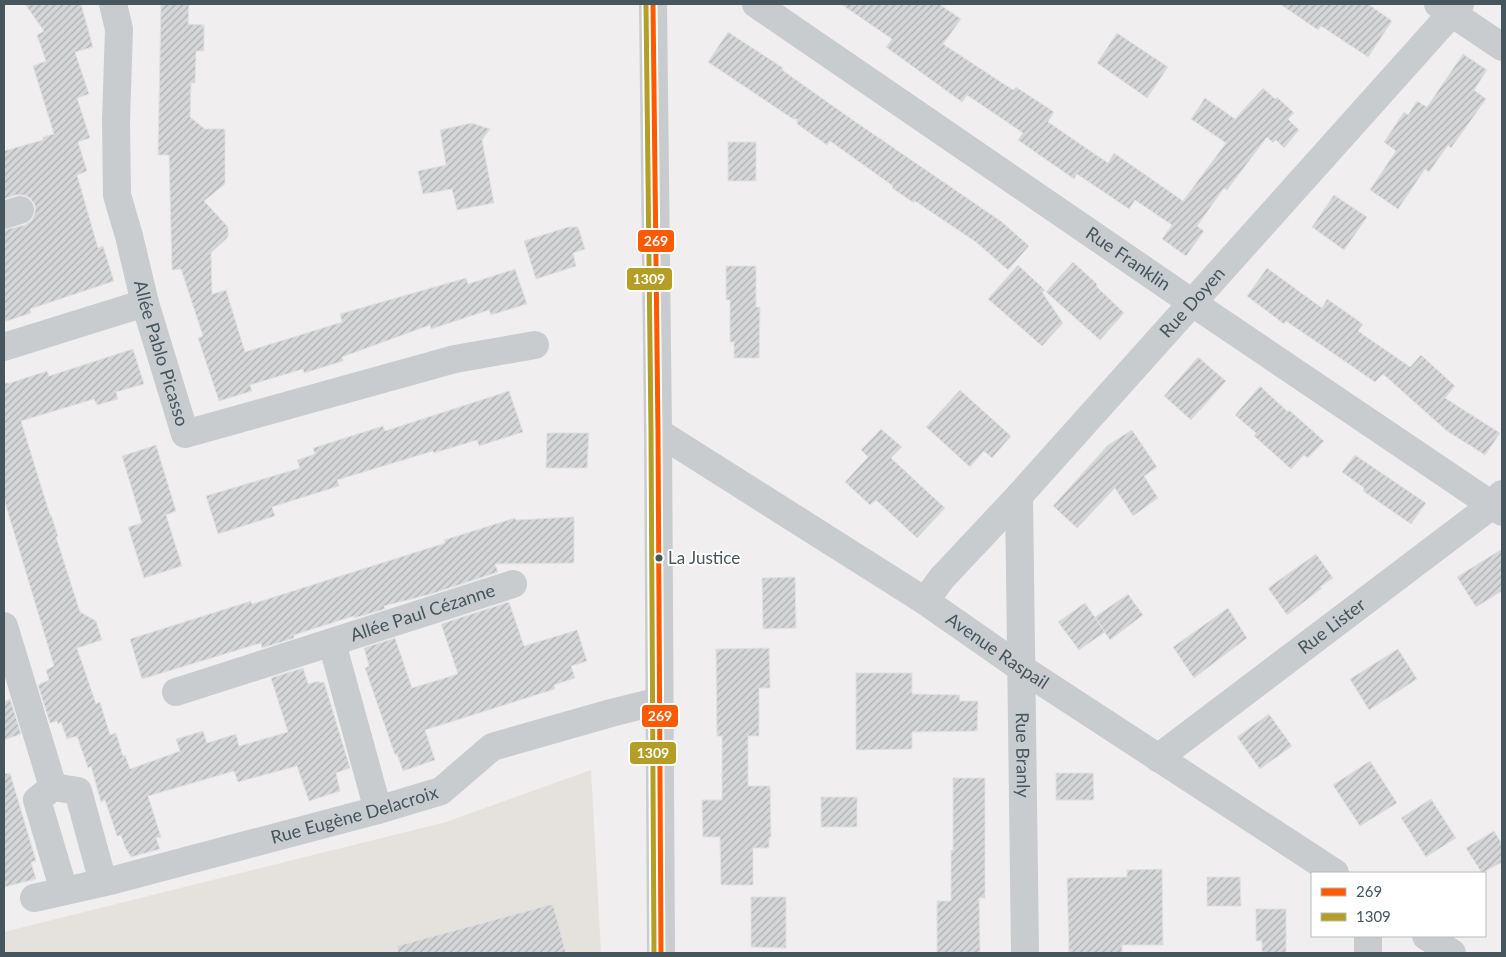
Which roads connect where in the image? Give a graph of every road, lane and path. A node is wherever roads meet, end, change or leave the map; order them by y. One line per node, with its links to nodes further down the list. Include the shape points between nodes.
1 (113, 4): 7 (street, Allée Pablo Picasso, via 118,29 117,194)
2 (653, 4): 10 (street)
3 (756, 4): 6 (street, Rue Franklin)
4 (1450, 7): 5 (street); 6 (street, Rue Doyen)
5 (1502, 47)
6 (1191, 302): 11 (street, Rue Doyen); 12 (street, Rue Franklin)
7 (145, 303): 8 (street, Allée Pablo Picasso, via 185,434 455,359); 9 (street)
8 (535, 345)
9 (4, 348)
10 (658, 432): 14 (street, Avenue Raspail); 19 (street)
11 (1018, 496): 14 (street, Rue Doyen, via 942,578); 17 (street, Rue Branly)
12 (1499, 503): 20 (street, Rue Lister)
13 (513, 584): 16 (street, Allée Paul Cézanne)
14 (925, 601): 17 (street, Avenue Raspail)
15 (4, 626): 21 (street)
16 (332, 643): 18 (street, Allée Paul Cézanne); 22 (street, Allée Paul Cézanne)
17 (1021, 668): 20 (street, Avenue Raspail); 30 (street, Rue Branly)
18 (176, 692)
19 (659, 702): 22 (street, Rue Eugène Delacroix, via 492,747 441,791); 29 (street)
20 (1158, 758): 23 (street, Avenue Raspail)
21 (53, 787): 24 (street, via 78,791); 25 (street, via 37,800)
22 (378, 810): 24 (street, Rue Eugène Delacroix)
23 (1333, 872)
24 (103, 882): 25 (street, Rue Eugène Delacroix)
25 (64, 891): 26 (street, Rue Eugène Delacroix)
26 (34, 898)
27 (1368, 937): 31 (street)
28 (1428, 937): 32 (street)
29 (661, 953)
30 (1025, 953)
31 (1368, 953)
32 (1452, 953)

